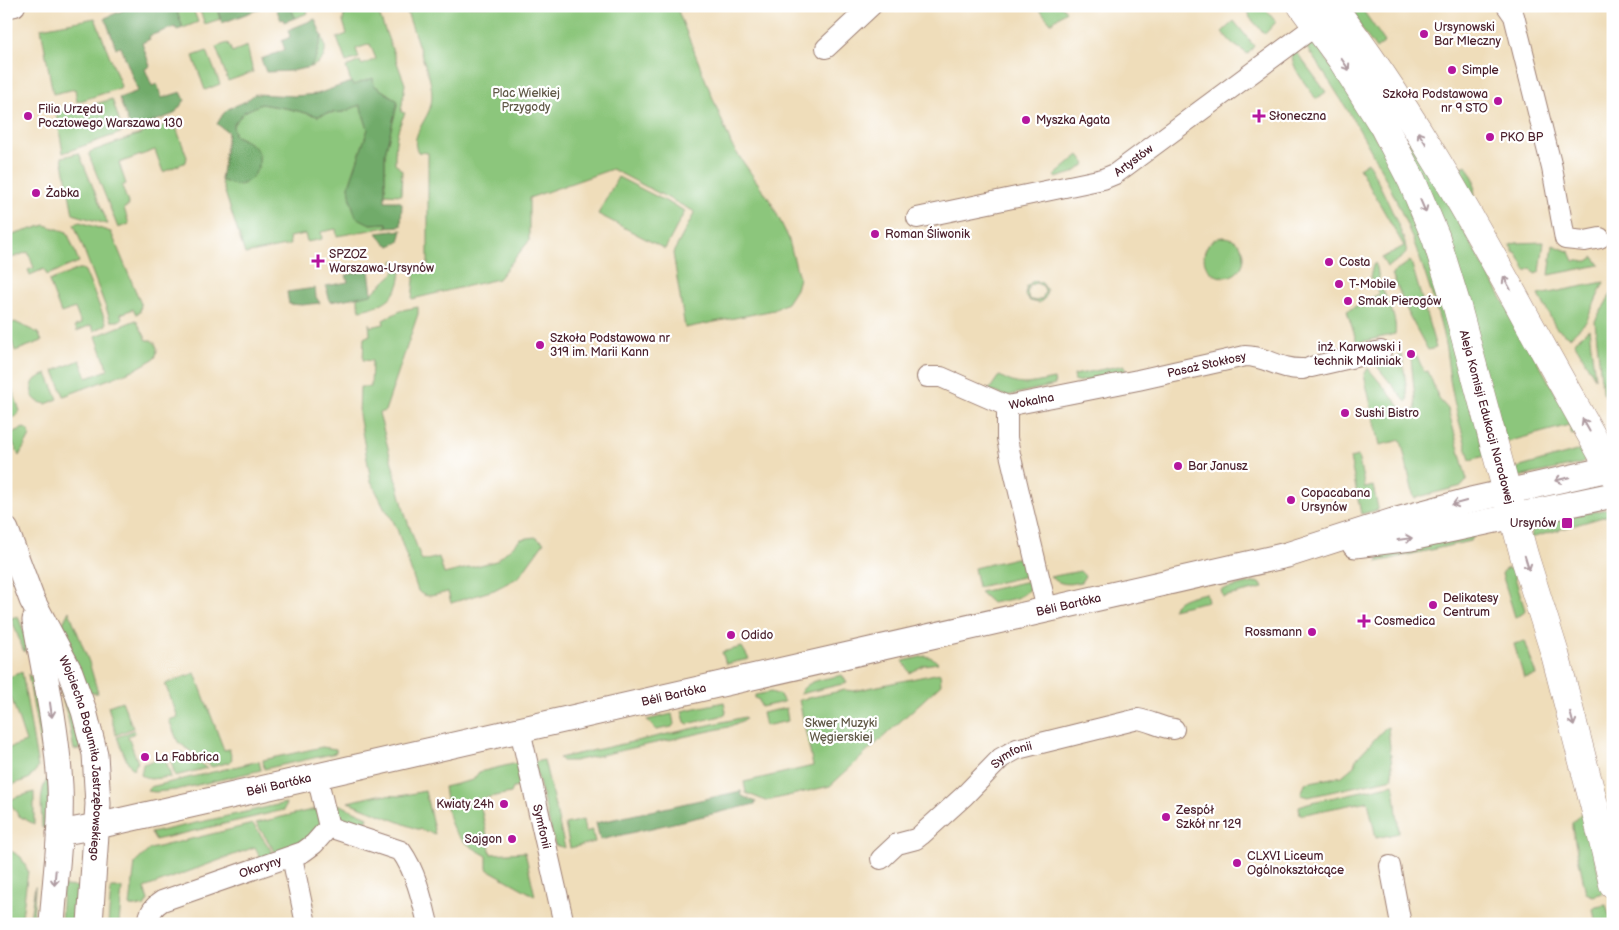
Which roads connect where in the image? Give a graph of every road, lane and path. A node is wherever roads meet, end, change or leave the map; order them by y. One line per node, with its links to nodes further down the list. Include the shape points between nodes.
1 (15, 6): 4 (street)
2 (871, 6): 6 (street)
3 (1507, 6): 8 (street, via 1514,16 1552,168 1565,240)
4 (6, 8)
5 (1325, 11): 7 (street, Artystów, via 1116,174); 13 (main road, one-way to 5, via 1441,167 1355,37); 15 (main road, Aleja Komisji Edukacji Narodowej, one-way to 15, via 1342,60 1399,153 1424,210 1451,283)
6 (826, 48)
7 (917, 218)
8 (1600, 238)
9 (1381, 351): 11 (street, Pasaż Stokłosy, via 1293,369 1245,356)
10 (927, 377): 12 (street, Wokalna, via 941,377)
11 (1110, 386): 12 (street, Wokalna)
12 (1007, 406): 18 (street, via 1007,438)
13 (1612, 470): 15 (street, one-way to 15)
14 (1613, 495): 15 (street)
15 (1510, 504): 18 (street, Béli Bartóka, via 1411,538 1287,555); 28 (main road, Aleja Komisji Edukacji Narodowej, one-way to 28, via 1555,654)
16 (6, 530): 17 (street, Wojciecha Bogumiła Jastrzębowskiego)
17 (32, 600): 22 (street, Wojciecha Bogumiła Jastrzębowskiego, via 65,660 84,711 95,754); 24 (street, Wojciecha Bogumiła Jastrzębowskiego, one-way to 24, via 56,745 60,787)
18 (1047, 610): 20 (street, Béli Bartóka)
19 (1174, 729): 26 (street, Symfonii, via 1138,719 1010,752 921,835 897,844)
20 (520, 730): 21 (street, Béli Bartóka); 34 (street, Symfonii)
21 (317, 776): 22 (street, Béli Bartóka); 23 (street)
22 (97, 826): 24 (street, Béli Bartóka); 30 (street, Wojciecha Bogumiła Jastrzębowskiego)
23 (330, 827): 25 (street, Okaryny, via 314,844); 33 (street, via 400,851 420,892)
24 (59, 833): 29 (street, Wojciecha Bogumiła Jastrzębowskiego, one-way to 29)
25 (292, 857): 31 (street, Okaryny, via 162,901 155,905); 32 (street)
26 (881, 859)
27 (1390, 866): 35 (street)
28 (1613, 884)
29 (52, 924)
30 (90, 924)
31 (148, 924)
32 (306, 924)
33 (428, 924)
34 (564, 924)
35 (1401, 924)

